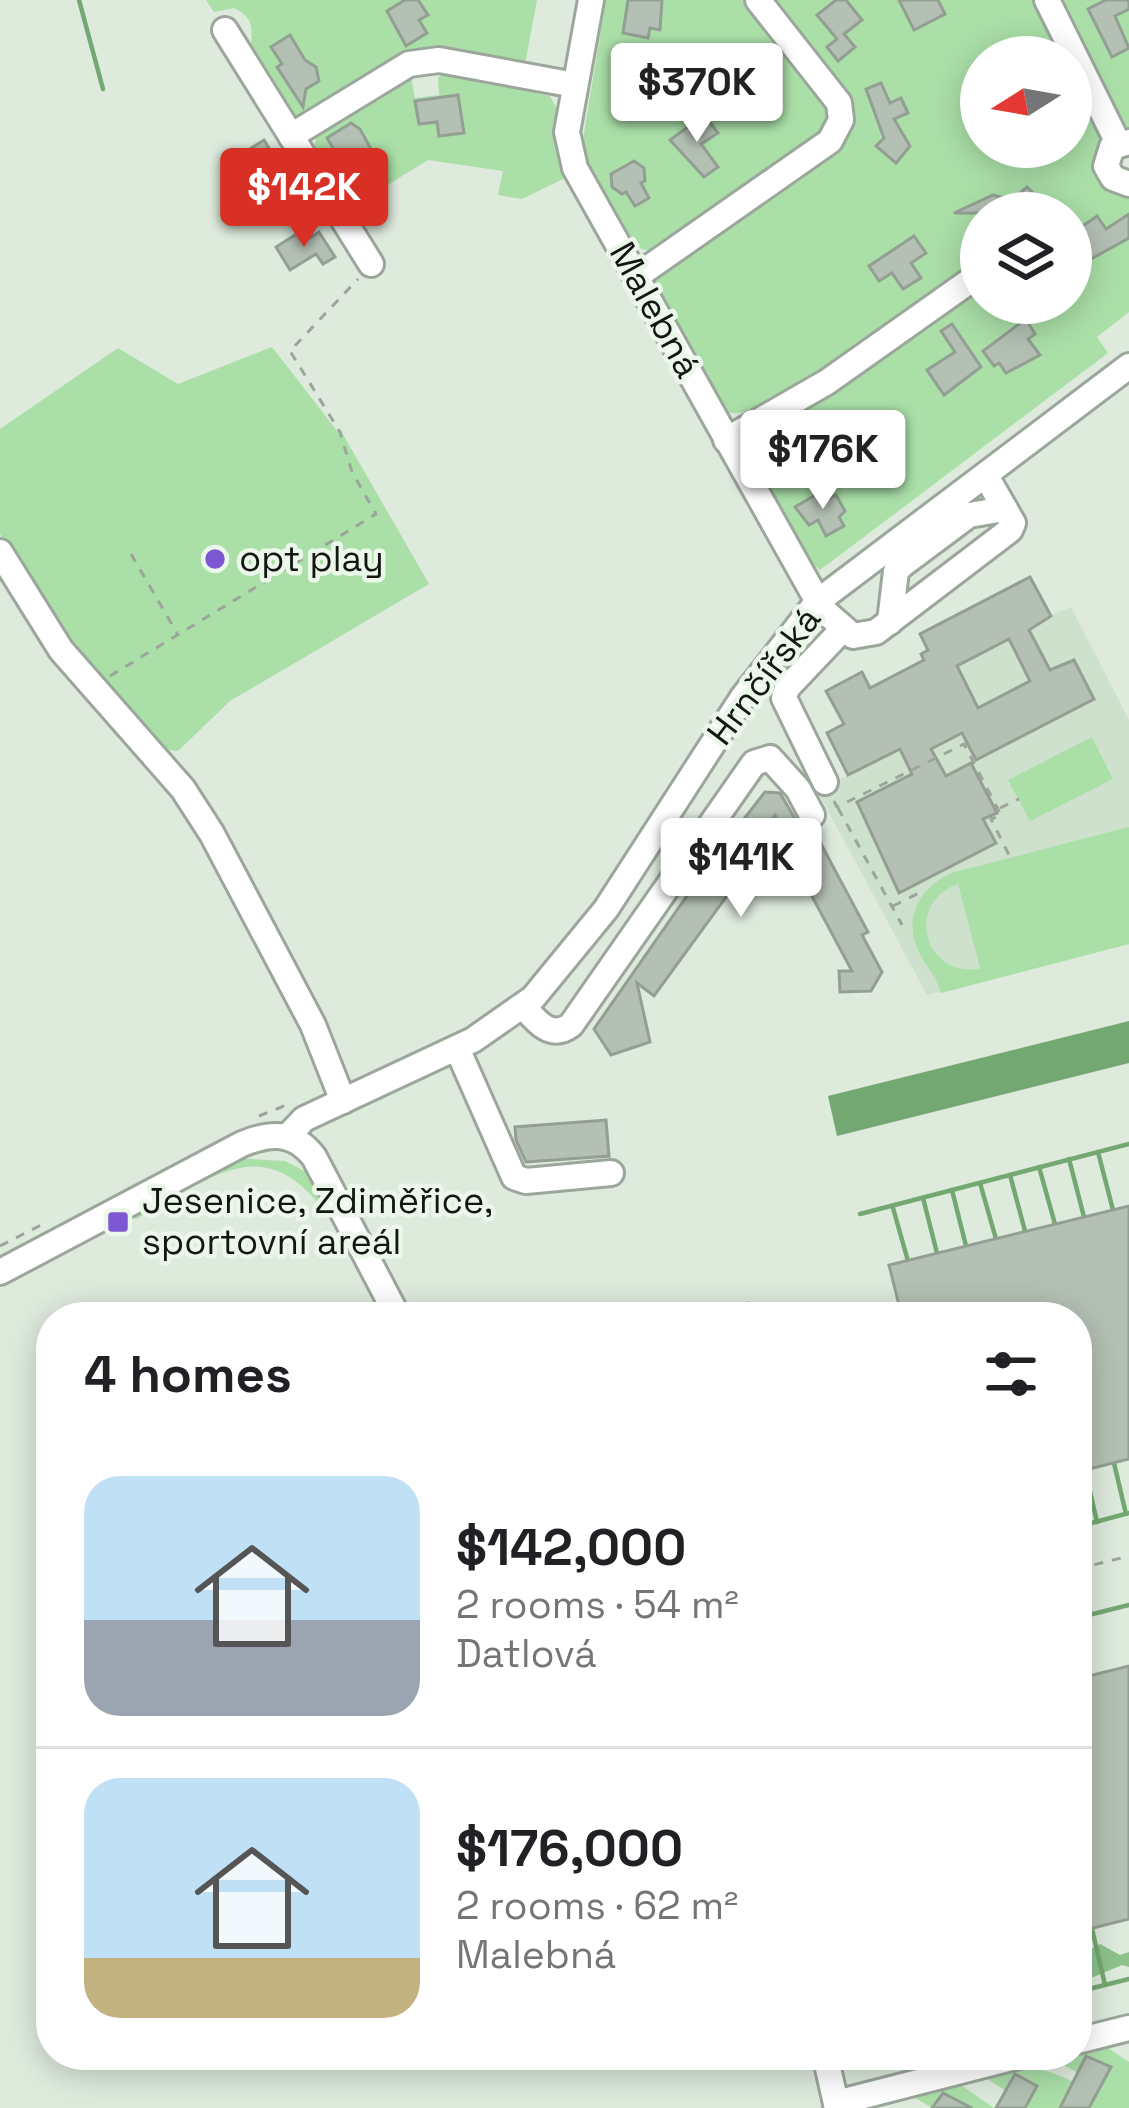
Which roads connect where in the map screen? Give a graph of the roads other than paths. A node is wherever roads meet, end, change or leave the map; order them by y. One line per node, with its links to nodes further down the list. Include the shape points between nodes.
1 (591, 0): 5 (street, Malebná)
2 (758, 0): 10 (street, via 834,95 839,129)
3 (1047, 0): 7 (street)
4 (226, 30): 6 (street)
5 (575, 86): 6 (street, via 439,60 409,64); 10 (street, Malebná, via 571,155)
6 (290, 136): 9 (street)
7 (1124, 142): 8 (street, via 1108,153 1106,166)
8 (1129, 184)
9 (371, 264)
10 (637, 276): 13 (street, Malebná)
11 (960, 288): 13 (street, via 827,382)
12 (1129, 366): 14 (street, Hrnčířská)
13 (727, 440): 17 (street, Malebná)
14 (986, 476): 15 (street); 17 (street, Hrnčířská)
15 (1005, 509): 18 (street, via 1010,530); 18 (street, via 969,515 902,565)
16 (0, 552): 24 (street, via 62,650 184,789 313,1025)
17 (817, 602): 19 (street, Malebná); 22 (street, Hrnčířská, via 743,697 591,929)
18 (890, 622): 19 (street, via 863,637)
19 (842, 630): 20 (street, via 784,698)
20 (825, 782)
21 (812, 815): 22 (street, Hrnčířská, via 770,758 754,763 572,1025 548,1030)
22 (523, 1006): 23 (street, Hrnčířská)
23 (457, 1048): 24 (street, Hrnčířská); 26 (street, via 514,1177)
24 (344, 1101): 25 (street, Hrnčířská)
25 (288, 1136): 27 (street, Hrnčířská, via 242,1144); 28 (street, via 314,1157)
26 (611, 1173)
27 (0, 1273)
28 (390, 1302)
29 (1129, 2028): 30 (street)
30 (1092, 2037)
31 (828, 2070): 33 (street)
32 (968, 2070): 33 (street)
33 (836, 2106)

